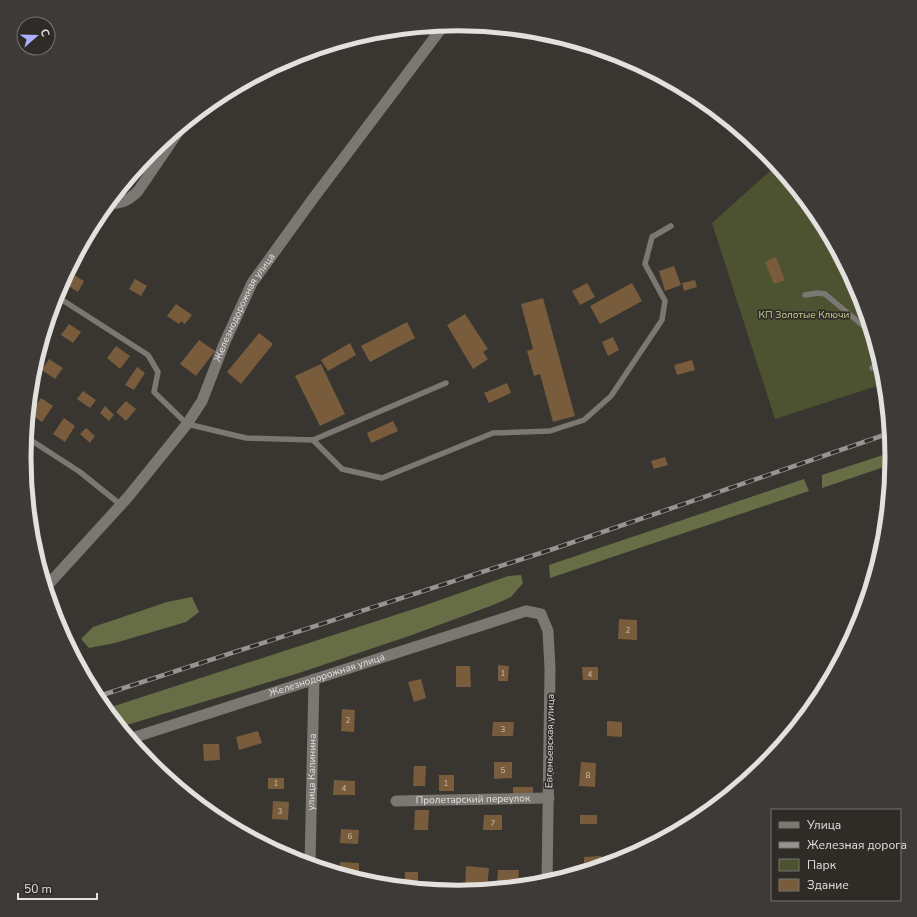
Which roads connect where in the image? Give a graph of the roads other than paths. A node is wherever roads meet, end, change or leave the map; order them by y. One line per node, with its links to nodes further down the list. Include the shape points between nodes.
1 (440, 32): 11 (street, Железнодорожная улица, via 252,283 202,401)
2 (171, 142): 3 (street, via 131,199)
3 (115, 203)
4 (671, 226): 12 (lane, via 652,237 645,264 665,301 662,320 611,396 584,420 550,431 493,433 382,478 342,469)
5 (805, 295): 7 (lane, via 825,294)
6 (62, 300): 11 (lane, via 148,355 158,372 154,392)
7 (865, 327)
8 (875, 365): 9 (lane)
9 (872, 368)
10 (446, 383): 12 (lane)
11 (187, 424): 12 (lane, via 246,438); 14 (street, Железнодорожная улица)
12 (312, 440)
13 (32, 441): 14 (lane, via 80,472)
14 (121, 505): 15 (street, Железнодорожная улица)
15 (50, 583)
16 (526, 611): 17 (street, Железнодорожная улица); 19 (street, Евгеньевская улица, via 541,614 548,631)
17 (314, 679): 18 (street, Железнодорожная улица); 21 (street, улица Калинина)
18 (135, 737)
19 (549, 798): 20 (street, Пролетарский переулок); 22 (street, Евгеньевская улица)
20 (396, 801)
21 (310, 859)
22 (547, 877)

